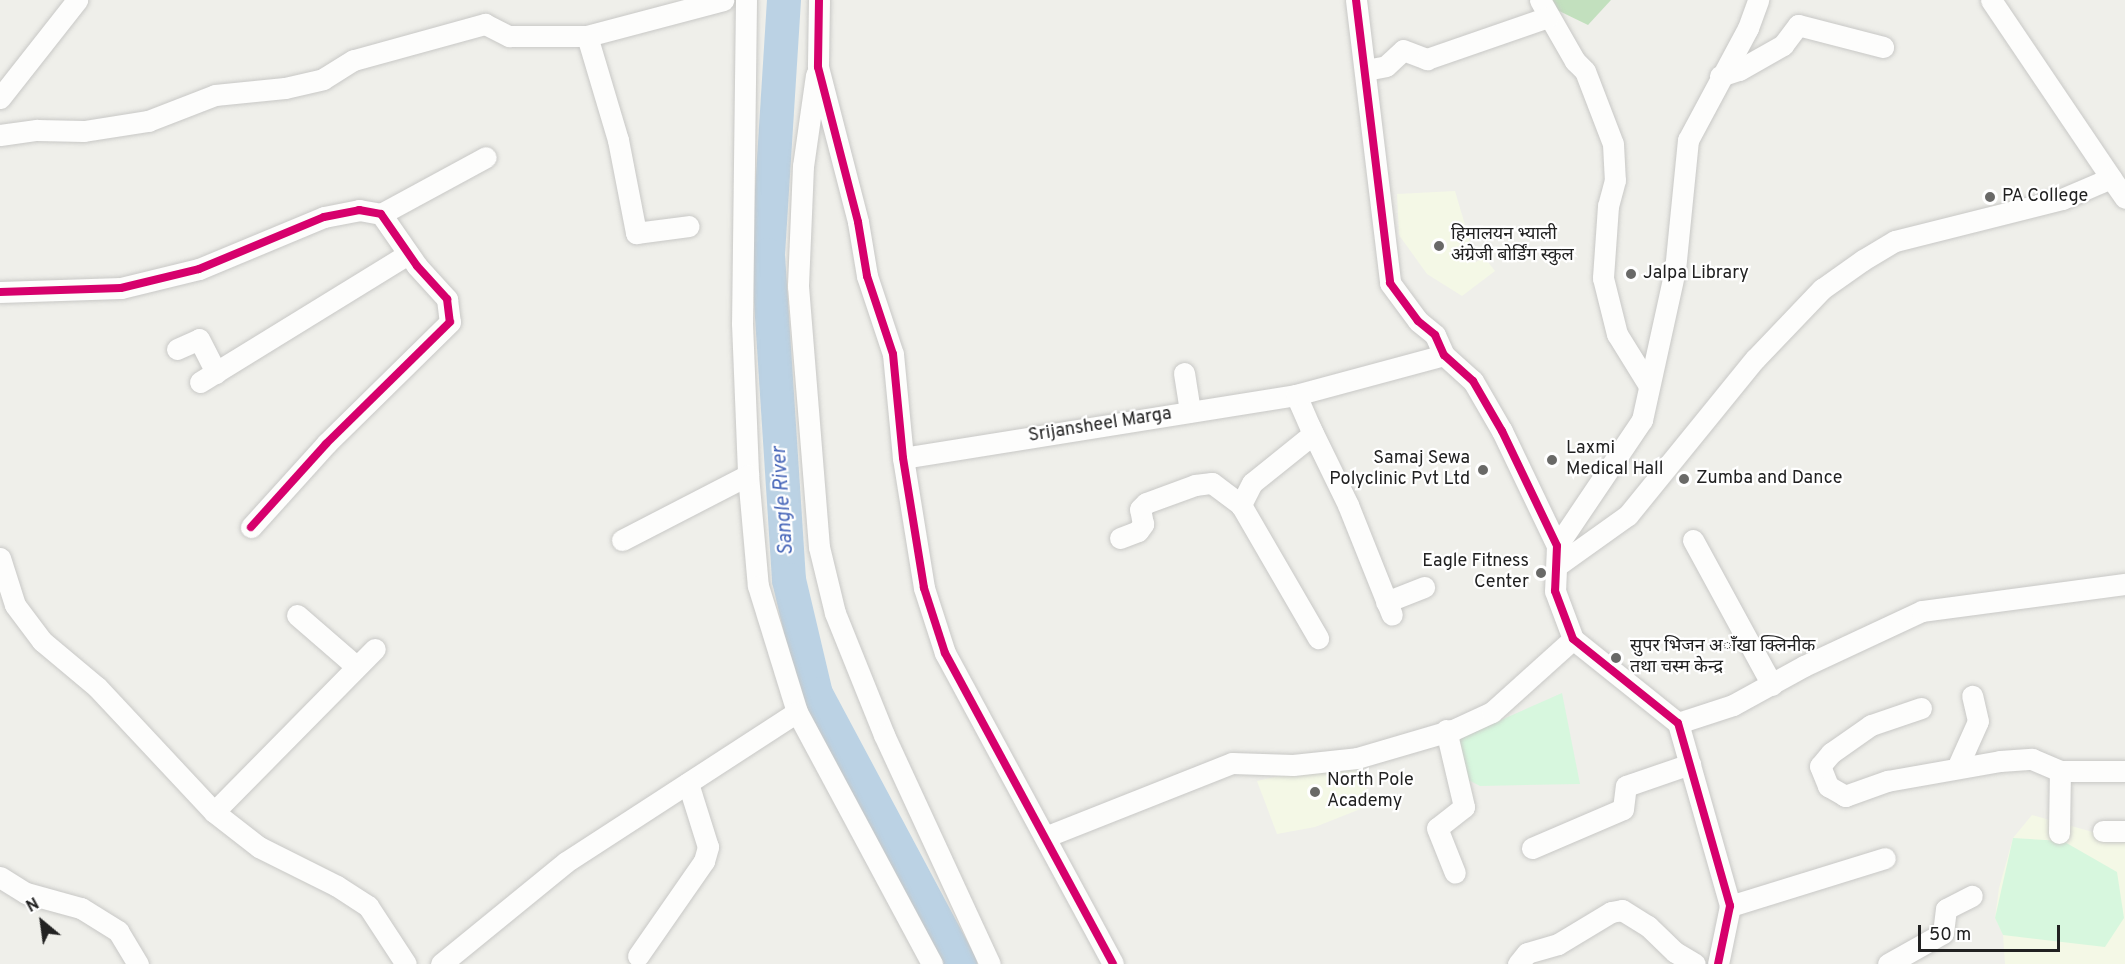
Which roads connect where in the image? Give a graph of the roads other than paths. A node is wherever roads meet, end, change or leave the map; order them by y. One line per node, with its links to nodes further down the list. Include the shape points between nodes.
1 (78, 0): 14 (street)
2 (723, 0): 9 (street)
3 (746, 0): 31 (street, via 742,322)
4 (819, 0): 11 (street)
5 (1356, 0): 12 (street)
6 (1758, 0): 13 (street, via 1749,28)
7 (1991, 0): 17 (street)
8 (1544, 9): 12 (street, via 1428,59 1403,50 1386,66); 26 (street, via 1575,62 1585,71 1613,144 1615,180 1606,216 1603,278 1617,334)
9 (587, 36): 15 (street, via 509,36 485,24 354,60 323,79 285,88 215,95 148,121 84,131 37,130); 20 (street, via 618,140 636,233)
10 (1883, 47): 13 (street, via 1798,25 1783,45)
11 (818, 68): 30 (street, via 858,222 867,276 893,354); 73 (street, via 811,93 803,166 798,285 819,547 835,614 884,735)
12 (1366, 70): 24 (street, via 1390,283 1418,321 1435,335)
13 (1720, 76): 26 (street, via 1688,140 1675,270)
14 (0, 98)
15 (0, 135)
16 (486, 157): 19 (street)
17 (2111, 178): 18 (street); 37 (street, via 2062,199 1895,242 1863,260 1822,289 1755,359 1628,514)
18 (2125, 198)
19 (381, 214): 21 (street); 22 (street, via 359,210 324,217 199,269 121,288)
20 (689, 226)
21 (408, 254): 23 (street, via 208,378 200,339); 33 (street, via 447,299 450,322 326,444)
22 (0, 292)
23 (177, 349)
24 (1444, 355): 27 (street, Srijansheel Marga); 37 (street, via 1473,381 1502,431)
25 (1184, 373): 28 (street)
26 (1648, 384): 37 (street, via 1642,420)
27 (1296, 395): 28 (street, Srijansheel Marga); 29 (street)
28 (1190, 412): 30 (street, Srijansheel Marga)
29 (1310, 427): 32 (street, via 1313,434 1252,483); 40 (street, via 1348,505 1389,609)
30 (903, 458): 61 (street, via 924,588 945,652)
31 (748, 475): 35 (street); 49 (street, via 758,586)
32 (1241, 505): 34 (street, via 1212,483 1195,485 1146,503 1140,508 1143,524 1138,531); 42 (street)
33 (251, 527)
34 (1120, 538)
35 (622, 540)
36 (1693, 540): 46 (street)
37 (1557, 556): 43 (street, via 1555,591)
38 (0, 558): 57 (street, via 15,605 42,641 97,687)
39 (2125, 584): 46 (street, via 1922,611)
40 (1424, 587)
41 (297, 615): 45 (street)
42 (1318, 638)
43 (1573, 639): 50 (street); 51 (street, via 1492,711)
44 (375, 649): 45 (street)
45 (357, 667): 57 (street)
46 (1772, 685): 50 (street, via 1733,705)
47 (1972, 696): 53 (street, via 1978,721)
48 (1921, 708): 53 (street, via 1871,725 1831,753 1820,766 1828,786 1845,796 1887,781)
49 (797, 712): 56 (street); 72 (street)
50 (1678, 723): 52 (street)
51 (1446, 730): 61 (street, via 1357,758 1293,765 1232,764); 64 (street, via 1464,807 1437,828)
52 (1690, 764): 62 (street, via 1626,786 1623,809); 67 (street)
53 (1957, 768): 54 (street, via 2032,759)
54 (2061, 771): 55 (street); 60 (street)
55 (2125, 771)
56 (688, 783): 68 (street, via 708,847 706,854 697,875); 71 (street, via 566,861)
57 (214, 812): 69 (street, via 259,847 338,886 368,906)
58 (2103, 831): 59 (street)
59 (2125, 831)
60 (2059, 833)
61 (1045, 837): 74 (street)
62 (1532, 848)
63 (1885, 858): 67 (street)
64 (1455, 873)
65 (0, 877): 70 (street, via 26,893 81,908 118,931)
66 (1972, 896): 78 (street, via 1946,909 1943,933)
67 (1730, 906): 77 (street)
68 (638, 956)
69 (401, 961)
70 (138, 964)
71 (441, 964)
72 (932, 964)
73 (990, 964)
74 (1113, 964)
75 (1518, 964): 76 (street, via 1527,953 1558,944 1611,912 1622,910)
76 (1695, 964)
77 (1718, 964)
78 (1888, 964)

